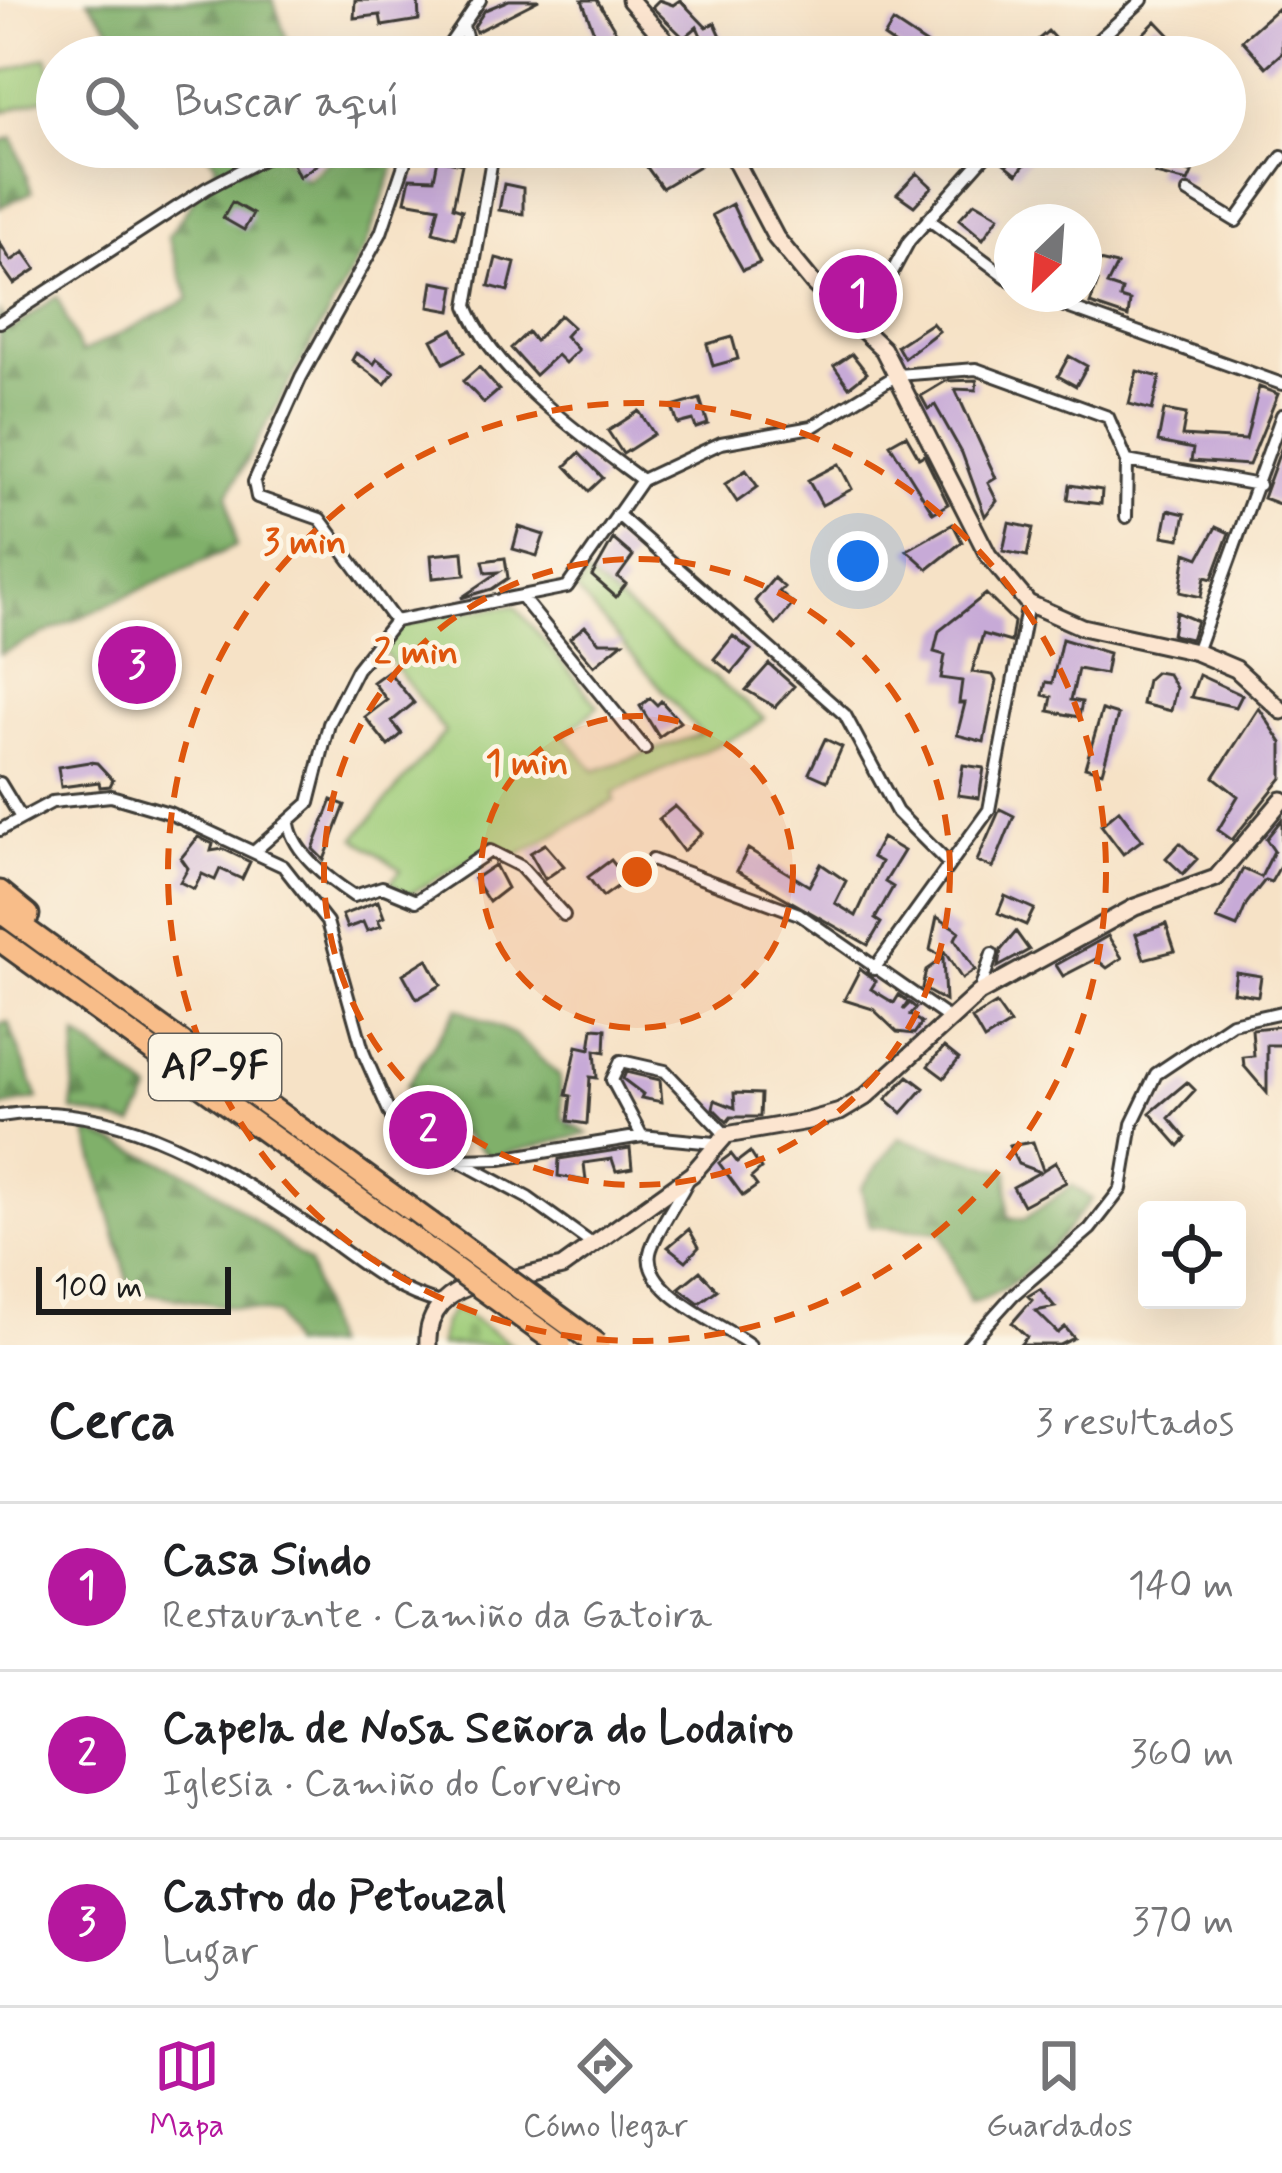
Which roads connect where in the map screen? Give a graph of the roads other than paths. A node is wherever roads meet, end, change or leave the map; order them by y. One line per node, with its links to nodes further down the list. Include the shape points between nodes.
1 (490, 0): 4 (street)
2 (630, 0): 8 (street)
3 (1142, 0): 9 (street)
4 (477, 5): 5 (street)
5 (463, 26): 6 (street); 7 (street)
6 (456, 36)
7 (466, 36)
8 (662, 36)
9 (1103, 36)
10 (1282, 157): 16 (street, via 1236,221)
11 (245, 168): 20 (street)
12 (403, 168): 32 (street, via 381,233 254,482 257,497 320,519)
13 (491, 168): 26 (street, via 467,306 476,327 544,406)
14 (739, 168): 21 (street, via 776,238)
15 (974, 168): 17 (street)
16 (1188, 193)
17 (928, 219): 18 (street); 21 (street)
18 (994, 268)
19 (1081, 312): 23 (street)
20 (0, 322)
21 (862, 328): 22 (street)
22 (897, 376): 25 (street, via 976,369 1108,417); 26 (street, via 812,427 721,442); 31 (street, via 988,555)
23 (1282, 384)
24 (1282, 415): 27 (street)
25 (1127, 461): 27 (street); 29 (street)
26 (642, 480): 28 (street)
27 (1259, 485): 33 (street)
28 (617, 514): 30 (street, via 567,587); 43 (street, via 845,715 897,812)
29 (1126, 517)
30 (523, 599): 32 (street); 35 (street)
31 (1028, 603): 33 (street, via 1082,627); 43 (street, via 996,793)
32 (394, 621): 39 (street, via 357,669 329,724 309,803)
33 (1196, 652): 34 (street, via 1236,669)
34 (1282, 711)
35 (644, 749)
36 (0, 783): 38 (street)
37 (1282, 800): 51 (street, via 1216,878 1116,916)
38 (20, 815): 40 (street); 41 (street, via 52,802 111,796)
39 (289, 824): 41 (street); 46 (street, via 321,872 354,896 382,887 416,901 490,851 520,866)
40 (0, 830)
41 (256, 850): 58 (street, via 301,883 328,922 388,1116 409,1138)
42 (652, 860): 50 (street, via 799,914)
43 (949, 864): 50 (street)
44 (0, 892): 54 (highway)
45 (0, 911): 54 (highway, AP-9F)
46 (564, 915)
47 (0, 940): 60 (highway, AP-9F)
48 (992, 954): 51 (street)
49 (0, 955): 60 (highway)
50 (874, 969): 53 (street)
51 (979, 993): 53 (street)
52 (1282, 1012): 67 (street, via 1232,1024 1156,1074 1132,1124 1121,1189)
53 (947, 1017): 57 (street, via 840,1112)
54 (259, 1099): 65 (highway, AP-9F, bridge)
55 (0, 1116): 62 (street, via 92,1122 208,1160 398,1288)
56 (642, 1136): 57 (street); 57 (street, via 612,1080 621,1061 665,1071); 58 (street)
57 (720, 1139): 59 (street)
58 (455, 1160): 61 (street)
59 (692, 1174): 61 (street); 66 (street, via 651,1248 651,1264 686,1308)
60 (376, 1213): 64 (highway, AP-9F, bridge)
61 (592, 1244): 62 (street, via 538,1276 466,1286)
62 (441, 1304): 63 (street)
63 (428, 1345)
64 (560, 1345)
65 (598, 1345)
66 (750, 1345)
67 (968, 1345)

